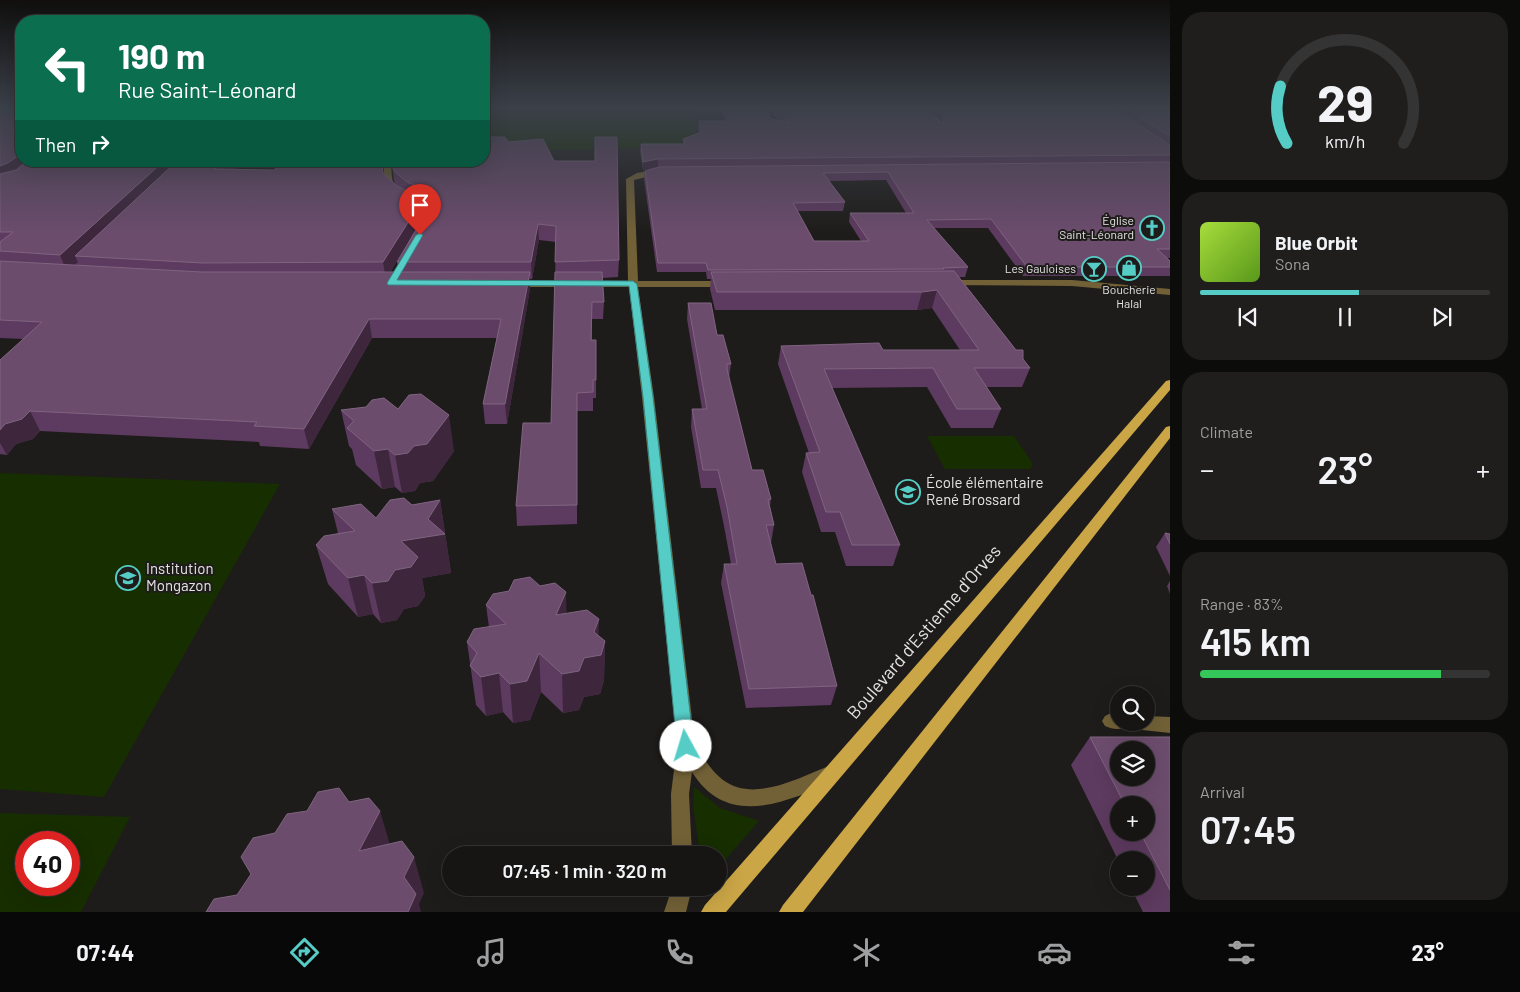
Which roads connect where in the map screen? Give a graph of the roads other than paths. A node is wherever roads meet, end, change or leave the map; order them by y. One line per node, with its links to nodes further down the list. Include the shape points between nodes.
1 (387, 167): 3 (street, via 389,183 398,197 426,210 428,222)
2 (666, 171): 6 (street, via 630,180)
3 (418, 237)
4 (935, 283): 8 (street, via 1072,283)
5 (499, 284): 6 (street)
6 (633, 284): 7 (street); 13 (street)
7 (735, 284)
8 (1170, 292)
9 (1170, 383): 14 (main road, Boulevard d'Estienne d'Orves)
10 (1170, 430): 19 (main road)
11 (1155, 724): 12 (street)
12 (1170, 725)
13 (686, 746): 14 (street, via 705,776 725,791 750,800 766,798); 15 (street, via 680,794)
14 (829, 775): 18 (main road, Boulevard d'Estienne d'Orves)
15 (682, 846)
16 (680, 896): 17 (street)
17 (675, 912)
18 (712, 912)
19 (790, 912)

